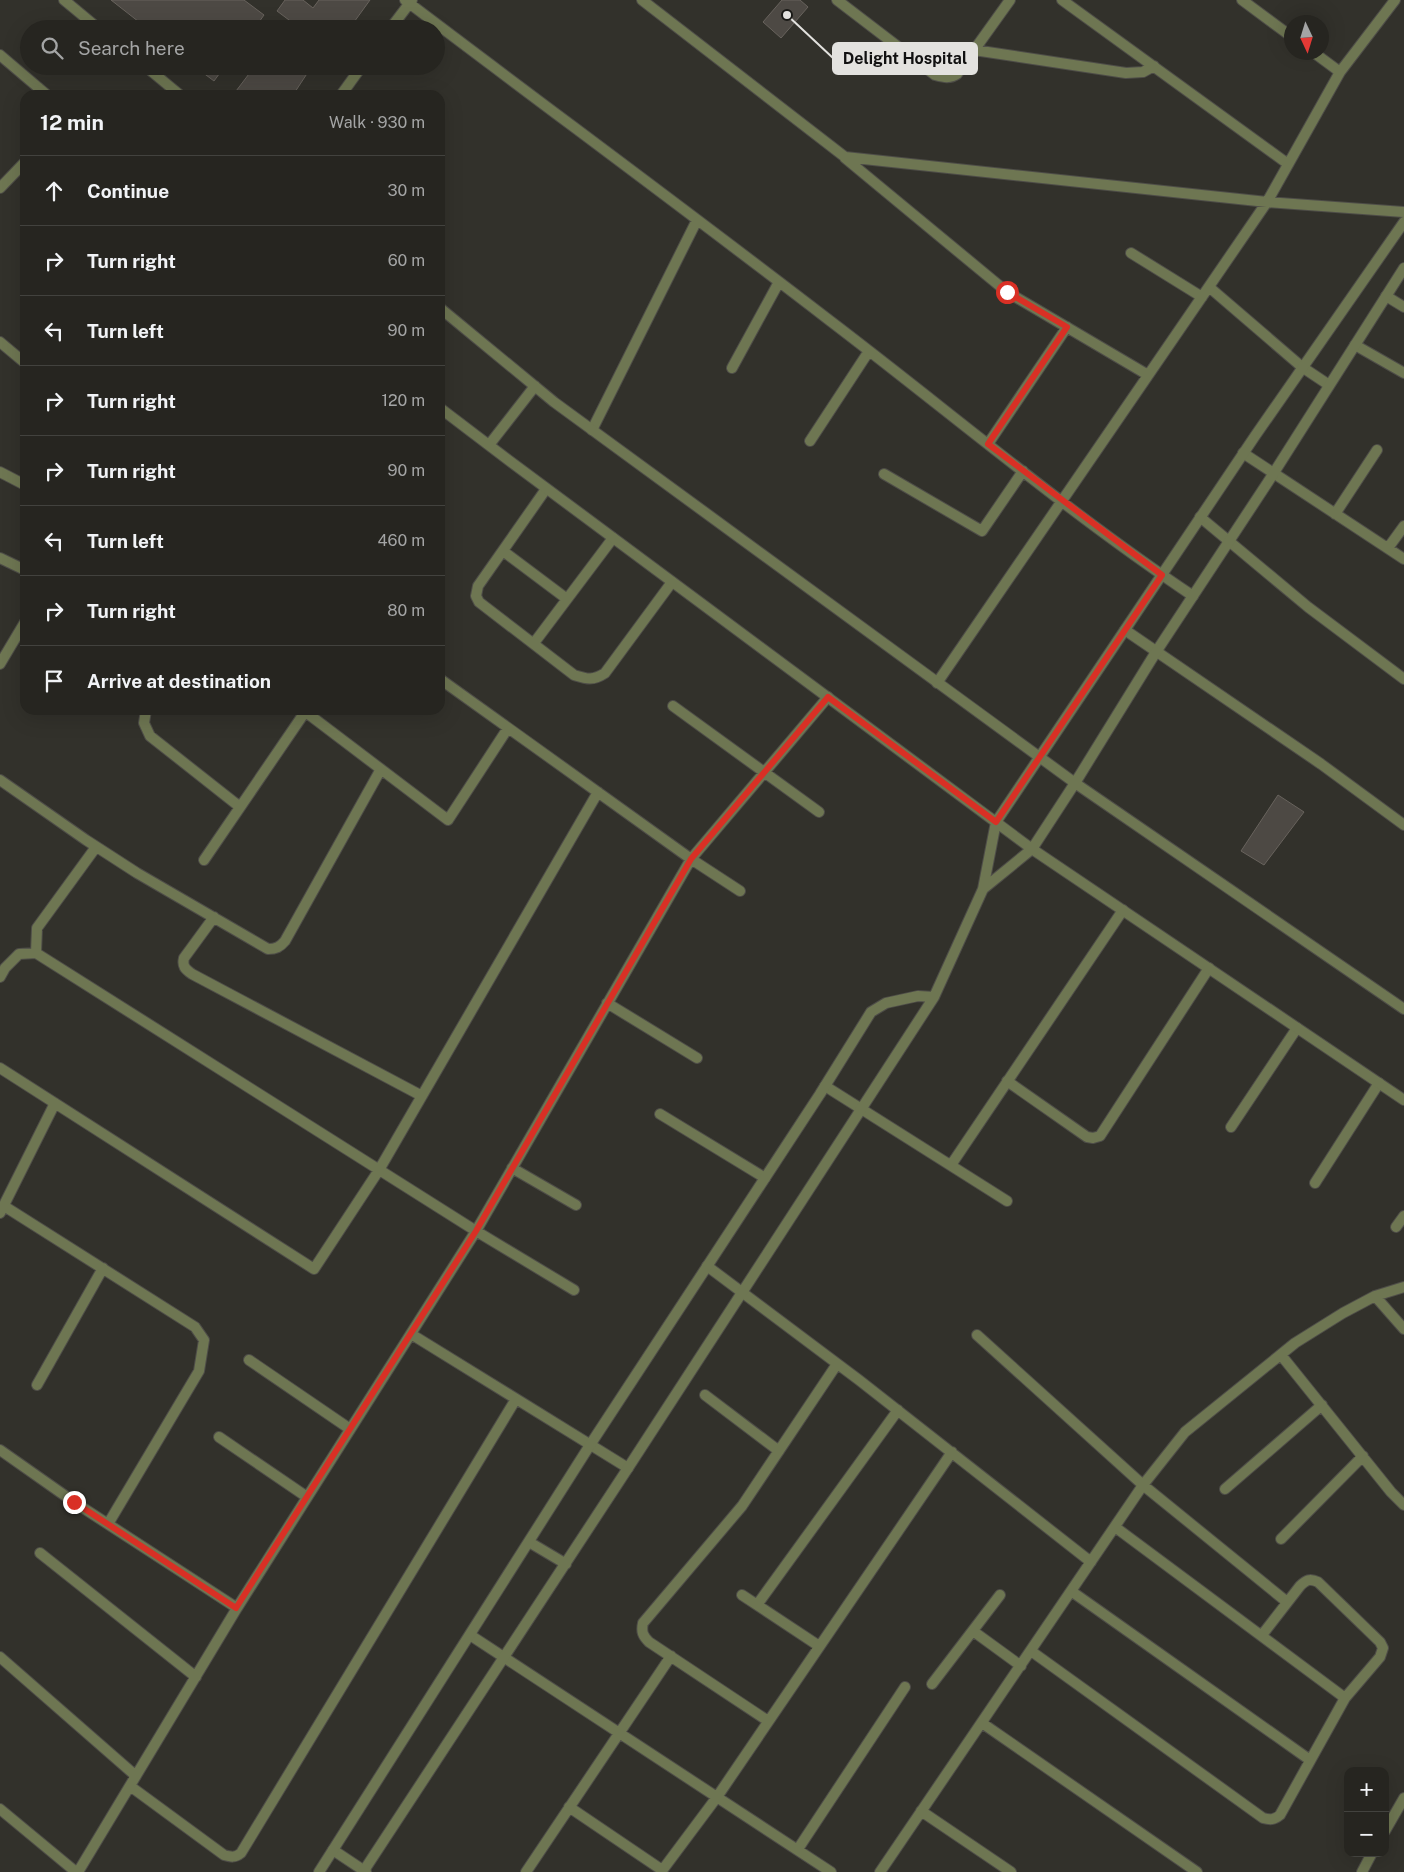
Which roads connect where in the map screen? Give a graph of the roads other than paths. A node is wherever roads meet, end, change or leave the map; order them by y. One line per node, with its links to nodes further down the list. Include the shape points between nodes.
1 (64, 0): 9 (street)
2 (642, 0): 26 (street)
3 (837, 0): 14 (street, via 935,75 952,77)
4 (1010, 0): 14 (street)
5 (1062, 0): 17 (street)
6 (1242, 0): 13 (street)
7 (1394, 0): 18 (street)
8 (409, 1): 10 (street); 11 (street)
9 (88, 20)
10 (396, 20)
11 (434, 20)
12 (445, 28): 32 (street)
13 (1284, 31)
14 (974, 50): 17 (street, via 1126,73 1143,72)
15 (0, 56): 19 (street)
16 (1324, 60): 18 (street)
17 (1154, 66): 27 (street)
18 (1340, 72): 27 (street)
19 (20, 73)
20 (23, 75): 23 (street)
21 (156, 75): 24 (street)
22 (355, 75): 25 (street)
23 (41, 90)
24 (174, 90)
25 (345, 90)
26 (845, 158): 30 (street); 42 (street, via 1007,292)
27 (1288, 164): 30 (street)
28 (20, 167): 29 (street)
29 (0, 188)
30 (1267, 202): 31 (street); 37 (street)
31 (1404, 212)
32 (697, 220): 36 (street); 54 (street)
33 (1404, 222): 47 (street)
34 (1131, 253): 39 (street)
35 (1404, 268): 38 (street)
36 (779, 282): 45 (street); 48 (street)
37 (1208, 287): 39 (street); 47 (street)
38 (1386, 296): 40 (street); 44 (street)
39 (1202, 297): 50 (street)
40 (1404, 307)
41 (445, 312): 52 (street)
42 (1067, 327): 50 (street); 56 (street)
43 (0, 342): 46 (street)
44 (1355, 345): 49 (street); 51 (street)
45 (869, 351): 55 (street); 56 (street)
46 (20, 359)
47 (1302, 367): 51 (street); 59 (street)
48 (732, 368)
49 (1404, 373)
50 (1148, 375): 66 (street)
51 (1329, 385): 62 (street)
52 (535, 386): 54 (street); 57 (street)
53 (445, 412): 57 (street)
54 (592, 430): 87 (street)
55 (810, 441)
56 (988, 444): 60 (street)
57 (489, 446): 65 (street)
58 (1377, 450): 67 (street)
59 (1244, 453): 62 (street); 68 (street)
60 (1022, 471): 63 (street, via 982,531); 66 (street)
61 (0, 472): 64 (street)
62 (1274, 473): 67 (street); 71 (street)
63 (884, 474)
64 (20, 482)
65 (546, 489): 70 (street); 73 (street)
66 (1062, 501): 77 (street); 87 (street)
67 (1335, 514): 72 (street)
68 (1200, 518): 71 (street); 77 (street)
69 (1404, 526): 72 (street)
70 (613, 538): 78 (street); 80 (street)
71 (1229, 540): 79 (street); 86 (street, via 1308,607)
72 (1388, 548): 75 (street)
73 (502, 551): 80 (street); 83 (street, via 478,586 476,596 479,602)
74 (0, 558): 76 (street)
75 (1404, 559)
76 (20, 568)
77 (1162, 575): 79 (street); 82 (street)
78 (672, 582): 83 (street, via 605,673 596,679 574,674); 89 (street)
79 (1193, 596): 84 (street)
80 (567, 599): 83 (street)
81 (20, 630): 85 (street)
82 (1125, 630): 84 (street); 95 (street)
83 (534, 643)
84 (1156, 652): 99 (street); 104 (street, via 1321,764)
85 (0, 664)
86 (1404, 678)
87 (937, 682): 95 (street)
88 (445, 684): 94 (street)
89 (828, 697): 97 (street); 103 (street)
90 (673, 706): 97 (street)
91 (145, 715): 101 (street, via 144,723 150,736)
92 (301, 715): 101 (street)
93 (309, 715): 96 (street)
94 (508, 728): 96 (street, via 448,820); 100 (street)
95 (1040, 758): 99 (street); 103 (street)
96 (381, 769): 112 (street, via 280,946 268,949)
97 (764, 772): 102 (street); 107 (street)
98 (0, 780): 105 (street)
99 (1075, 784): 106 (street); 118 (street)
100 (598, 792): 107 (street); 125 (street)
101 (240, 807): 108 (street)
102 (819, 812)
103 (996, 822): 106 (street); 109 (street)
104 (1404, 825)
105 (96, 847): 112 (street); 113 (street, via 38,928)
106 (1032, 849): 109 (street); 111 (street)
107 (691, 859): 110 (street); 117 (street)
108 (204, 860)
109 (983, 889): 116 (street)
110 (740, 891)
111 (1123, 910): 114 (street); 122 (street)
112 (214, 917): 125 (street, via 184,958 185,969)
113 (36, 953): 115 (street, via 19,954); 133 (street)
114 (1209, 968): 119 (street); 122 (street, via 1100,1136 1087,1137)
115 (0, 977)
116 (934, 997): 124 (street, via 918,996 886,1003 871,1012); 128 (street)
117 (607, 1003): 120 (street); 132 (street)
118 (1404, 1008)
119 (1297, 1028): 123 (street); 130 (street)
120 (697, 1058)
121 (0, 1068): 127 (street)
122 (1008, 1081): 131 (street)
123 (1379, 1083): 126 (street); 135 (street)
124 (825, 1086): 128 (street); 134 (street)
125 (422, 1096): 133 (street)
126 (1404, 1100)
127 (55, 1103): 133 (street, via 314,1269); 138 (street)
128 (863, 1109): 131 (street); 146 (street)
129 (660, 1114): 134 (street)
130 (1231, 1128)
131 (951, 1165): 136 (street)
132 (512, 1168): 137 (street); 141 (street)
133 (379, 1170): 141 (street)
134 (765, 1178): 142 (street)
135 (1315, 1183)
136 (1007, 1202)
137 (576, 1205)
138 (2, 1209): 143 (street)
139 (1404, 1216): 140 (street)
140 (1396, 1226)
141 (476, 1231): 145 (street); 149 (street)
142 (707, 1266): 146 (street); 161 (street)
143 (102, 1268): 154 (street); 171 (street, via 195,1327 204,1340 199,1371)
144 (1404, 1287): 147 (street)
145 (574, 1290)
146 (742, 1293): 153 (street); 166 (street)
147 (1376, 1296): 148 (street); 151 (street, via 1343,1313)
148 (1404, 1329)
149 (411, 1334): 156 (street); 159 (street)
150 (978, 1335): 167 (street)
151 (1281, 1355): 157 (street); 167 (street, via 1185,1432)
152 (249, 1360): 159 (street)
153 (838, 1364): 158 (street); 163 (street)
154 (37, 1385)
155 (706, 1395): 163 (street)
156 (516, 1399): 161 (street); 202 (street, via 240,1853 230,1857 224,1855)
157 (1322, 1405): 165 (street); 168 (street)
158 (898, 1410): 164 (street); 182 (street)
159 (350, 1429): 169 (street)
160 (219, 1437): 169 (street)
161 (590, 1445): 166 (street); 174 (street)
162 (0, 1450): 171 (street)
163 (779, 1451): 189 (street, via 742,1506 643,1623 643,1636)
164 (952, 1452): 176 (street); 187 (street)
165 (1363, 1456): 170 (street); 173 (street)
166 (628, 1468): 177 (street)
167 (1143, 1484): 172 (street); 181 (street)
168 (1224, 1489)
169 (307, 1497): 183 (street)
170 (1404, 1505)
171 (108, 1524): 183 (street)
172 (1115, 1526): 176 (street); 186 (street)
173 (1280, 1539)
174 (529, 1542): 177 (street); 185 (street)
175 (40, 1553): 193 (street)
176 (1091, 1562): 178 (street)
177 (566, 1564): 191 (street)
178 (1071, 1591): 188 (street); 200 (street)
179 (742, 1594): 182 (street)
180 (1000, 1595): 184 (street)
181 (1287, 1602): 186 (street); 196 (street, via 1306,1580 1312,1579 1380,1642 1383,1648 1380,1657)
182 (757, 1605): 187 (street)
183 (236, 1608): 193 (street)
184 (973, 1631): 192 (street); 194 (street)
185 (470, 1635): 191 (street); 210 (street)
186 (1262, 1635): 196 (street)
187 (819, 1646): 197 (street)
188 (1031, 1651): 192 (street); 200 (street, via 1263,1818 1280,1815)
189 (671, 1656): 197 (street); 199 (street)
190 (0, 1657): 201 (street)
191 (505, 1657): 199 (street); 215 (street)
192 (1021, 1666): 198 (street)
193 (196, 1677): 201 (street)
194 (932, 1684)
195 (905, 1687): 209 (street)
196 (1345, 1698): 200 (street)
197 (768, 1720): 203 (street)
198 (982, 1722): 207 (street); 220 (street)
199 (620, 1732): 203 (street); 205 (street)
200 (1310, 1760)
201 (136, 1776): 202 (street)
202 (130, 1786): 213 (street)
203 (717, 1796): 209 (street); 212 (street)
204 (1404, 1798): 208 (street)
205 (569, 1807): 212 (street); 216 (street)
206 (0, 1809): 213 (street)
207 (921, 1811): 218 (street); 219 (street)
208 (1389, 1824)
209 (798, 1849): 217 (street)
210 (333, 1850): 214 (street); 215 (street)
211 (1370, 1857): 221 (street)
212 (662, 1871)
213 (77, 1872)
214 (319, 1872)
215 (364, 1872)
216 (526, 1872)
217 (832, 1872)
218 (880, 1872)
219 (1011, 1872)
220 (1197, 1872)
221 (1362, 1872)

